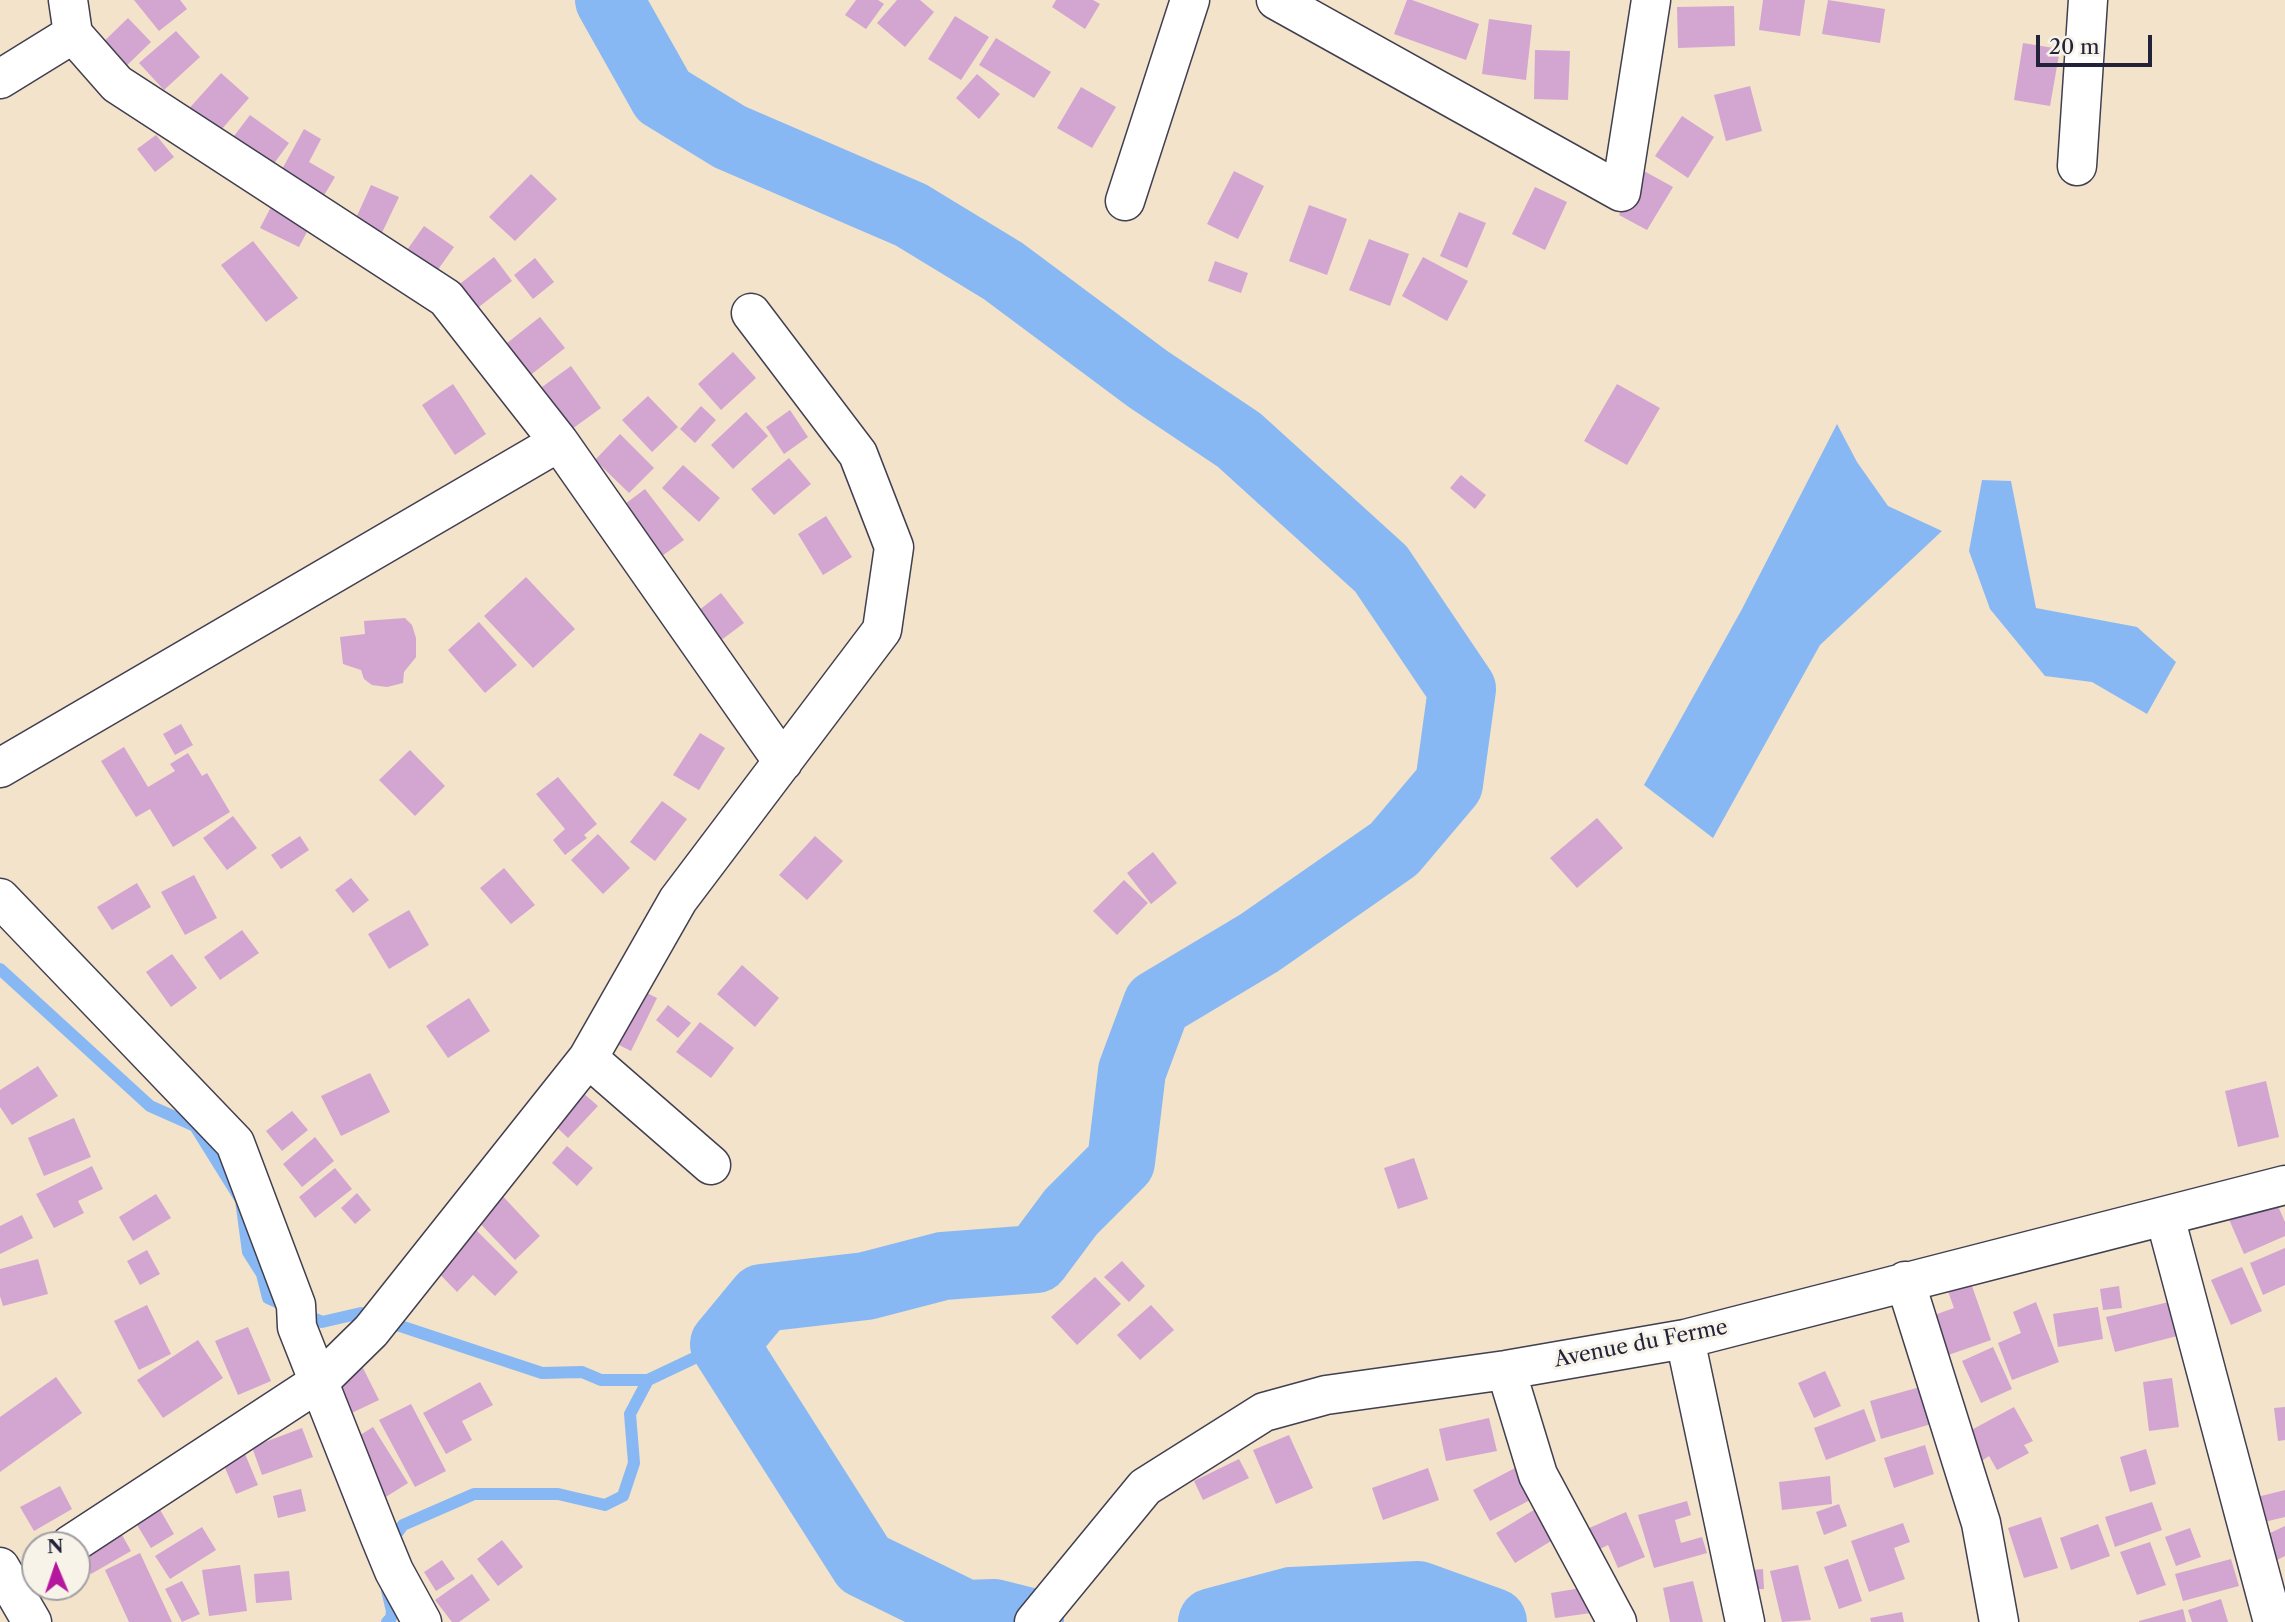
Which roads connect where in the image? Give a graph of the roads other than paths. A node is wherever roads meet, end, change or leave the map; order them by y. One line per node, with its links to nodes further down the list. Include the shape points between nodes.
1 (1189, 0): 8 (street)
2 (1651, 0): 4 (street, via 1621,192)
3 (2088, 0): 7 (street)
4 (1285, 2)
5 (70, 17): 6 (street); 10 (street, via 117,84 446,298)
6 (0, 79)
7 (2077, 166)
8 (1125, 201)
9 (751, 313): 11 (street, via 858,454 894,547 882,630)
10 (559, 442): 11 (street); 12 (street)
11 (783, 761): 14 (street, via 678,900)
12 (0, 768)
13 (0, 898): 21 (street, via 235,1143)
14 (589, 1058): 15 (street); 21 (street, via 380,1319)
15 (711, 1165)
16 (2285, 1185): 17 (street, Avenue du Ferme)
17 (2165, 1217): 18 (street, Avenue du Ferme); 30 (street)
18 (1905, 1281): 19 (street, Avenue du Ferme); 29 (street, via 1981,1523)
19 (1685, 1339): 20 (street, Avenue du Ferme); 28 (street)
20 (1506, 1370): 24 (street, Avenue du Ferme, via 1326,1395 1264,1412 1145,1487); 27 (street, via 1538,1475)
21 (318, 1382): 22 (street); 26 (street, via 387,1554)
22 (91, 1532)
23 (12, 1579): 25 (street)
24 (1045, 1608)
25 (32, 1622)
26 (422, 1622)
27 (1617, 1622)
28 (1745, 1622)
29 (1999, 1622)
30 (2273, 1622)

